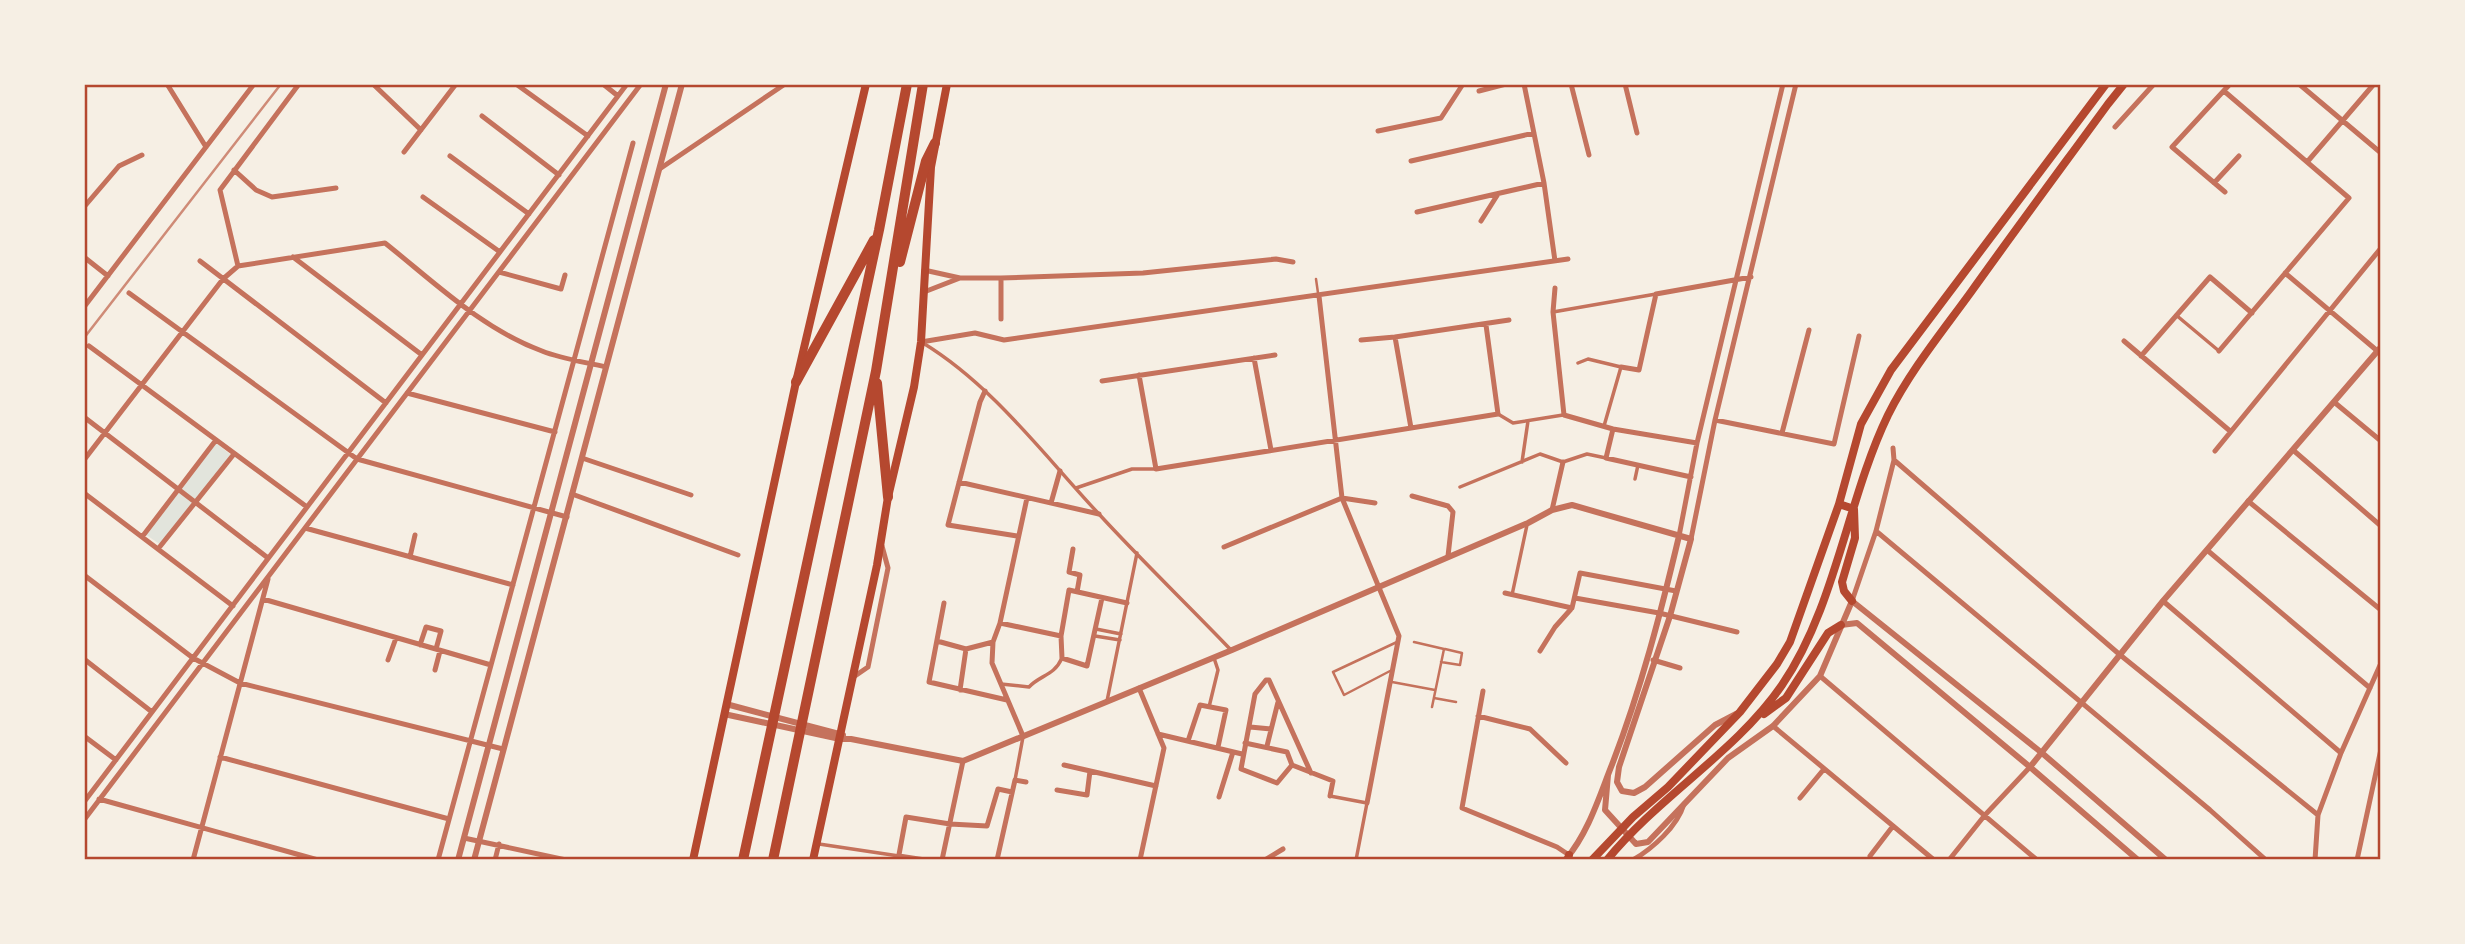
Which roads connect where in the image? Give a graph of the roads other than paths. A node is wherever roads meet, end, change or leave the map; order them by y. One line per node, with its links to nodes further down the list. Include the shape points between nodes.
1 (167, 84): 45 (street)
2 (254, 84): 45 (street)
3 (299, 84): 55 (street)
4 (373, 84): 31 (street)
5 (386, 84): 31 (street)
6 (456, 84): 38 (street)
7 (516, 84): 42 (street)
8 (603, 84): 34 (street)
9 (627, 84): 34 (street)
10 (641, 84): 80 (street)
11 (666, 84): 68 (street)
12 (682, 84): 54 (street)
13 (785, 84): 54 (street)
14 (866, 84): 128 (main road)
15 (923, 84): 103 (highway)
16 (947, 84): 44 (main road)
17 (1462, 84): 39 (street, via 1438,120)
18 (1506, 84): 32 (street)
19 (1524, 84): 40 (street)
20 (1571, 84): 49 (street)
21 (1625, 84): 41 (street)
22 (1783, 84): 89 (street)
23 (1796, 84): 84 (street)
24 (2106, 84): 183 (main road, via 1891,370 1861,424)
25 (2124, 84): 186 (main road, via 1913,373 1870,456)
26 (2154, 84): 37 (street)
27 (2230, 84): 33 (street)
28 (2299, 84): 36 (street)
29 (2374, 84): 36 (street)
30 (906, 88): 69 (highway)
31 (381, 91): 38 (street)
32 (1479, 91)
33 (2224, 91): 53 (street); 58 (street, via 2172,147)
34 (618, 96): 42 (street)
35 (482, 116): 56 (street)
36 (2343, 121): 47 (street); 53 (street)
37 (2115, 127)
38 (421, 130): 46 (street)
39 (1378, 131)
40 (1534, 133): 52 (street); 57 (street)
41 (1637, 133)
42 (588, 136): 56 (street)
43 (633, 143): 66 (street)
44 (935, 143): 79 (main road); 103 (highway, via 926,162)
45 (206, 148): 82 (street)
46 (404, 152)
47 (2381, 153)
48 (142, 155): 63 (street, via 119,166)
49 (1590, 155)
50 (450, 156): 65 (street)
51 (2239, 156): 58 (street)
52 (1411, 161)
53 (2308, 161): 81 (street, via 2348,198)
54 (660, 167): 123 (street)
55 (234, 170): 59 (street, via 256,190 272,197); 78 (street, via 220,190)
56 (559, 175): 65 (street)
57 (1544, 183): 61 (street); 76 (street)
58 (2214, 183): 60 (street)
59 (336, 188)
60 (2225, 192)
61 (1498, 194): 64 (street); 67 (street)
62 (423, 197): 71 (street)
63 (84, 207)
64 (1417, 212)
65 (529, 214): 71 (street)
66 (613, 220): 68 (street); 120 (street)
67 (1481, 221)
68 (629, 222): 122 (street)
69 (879, 230): 128 (highway); 354 (highway)
70 (2381, 248): 98 (street)
71 (500, 252): 95 (street)
72 (84, 257): 82 (street)
73 (293, 257): 78 (street); 95 (street, via 385,243); 116 (street)
74 (1568, 259): 76 (street)
75 (200, 261): 87 (street)
76 (1555, 261): 94 (street)
77 (1293, 262): 86 (street, via 1276,259 1143,272)
78 (237, 266): 87 (street)
79 (924, 270): 85 (street); 91 (main road)
80 (499, 272): 83 (street, via 561,289); 97 (street)
81 (2286, 273): 98 (street); 100 (street)
82 (108, 275): 96 (street)
83 (565, 275)
84 (1751, 277): 89 (street); 137 (street)
85 (960, 278): 86 (street); 91 (street)
86 (1001, 278): 102 (street)
87 (223, 279): 107 (street); 133 (street)
88 (1316, 279): 94 (lane)
89 (1736, 279): 93 (street); 149 (street)
90 (1555, 288): 99 (street)
91 (923, 292): 112 (main road)
92 (129, 293): 107 (street)
93 (1656, 294): 99 (street); 124 (street, via 1639,370)
94 (1319, 296): 112 (street, via 1004,340 975,333); 147 (street)
95 (461, 303): 97 (street); 116 (street)
96 (84, 307)
97 (470, 310): 120 (street, via 520,342); 131 (street)
98 (2329, 310): 115 (street); 142 (street)
99 (1553, 312): 135 (street)
100 (2252, 313): 101 (street, via 2210,277); 114 (street)
101 (2176, 315): 114 (street); 118 (street)
102 (1001, 319)
103 (886, 320): 125 (highway)
104 (1509, 320): 105 (street)
105 (1486, 325): 109 (street); 134 (street)
106 (1809, 330): 145 (street)
107 (182, 332): 129 (street); 154 (street)
108 (1859, 336): 145 (street, via 1834,444)
109 (1395, 337): 110 (street); 140 (street)
110 (1361, 340)
111 (2124, 341): 118 (street)
112 (921, 342): 130 (street, via 951,360); 176 (main road)
113 (89, 346): 129 (street)
114 (2219, 351)
115 (2380, 351): 132 (street)
116 (422, 355): 133 (street)
117 (1275, 355): 119 (street)
118 (2141, 356): 142 (street)
119 (1254, 358): 126 (street); 151 (street)
120 (575, 360): 122 (street); 143 (street)
121 (1578, 363): 124 (street, via 1588,359)
122 (593, 364): 123 (street); 188 (street)
123 (606, 367): 156 (street)
124 (1621, 367): 139 (street)
125 (876, 371): 176 (highway); 355 (highway)
126 (1139, 374): 127 (street); 164 (street)
127 (1102, 381)
128 (796, 382): 283 (main road)
129 (142, 385): 144 (street); 146 (street)
130 (985, 391): 165 (street); 168 (street)
131 (407, 393): 143 (street); 158 (street)
132 (2334, 402): 148 (street); 153 (street)
133 (386, 403): 154 (street)
134 (1498, 414): 138 (street, via 1513,423); 140 (street)
135 (1564, 415): 138 (street); 139 (street)
136 (84, 417): 144 (street)
137 (1715, 420): 145 (street); 199 (street)
138 (1528, 421): 162 (street)
139 (1604, 426): 141 (street)
140 (1411, 428): 147 (street)
141 (1613, 429): 149 (street); 157 (street)
142 (2230, 431): 152 (street)
143 (555, 432): 185 (street)
144 (105, 433): 159 (street); 171 (street)
145 (1782, 433)
146 (216, 440): 155 (street); 171 (street)
147 (1335, 441): 151 (street); 178 (street)
148 (2381, 441)
149 (1697, 443): 166 (street)
150 (1894, 448): 160 (street)
151 (1270, 450): 164 (street)
152 (2215, 450)
153 (2293, 450): 179 (street); 192 (street)
154 (348, 453): 158 (street); 184 (street)
155 (234, 454): 180 (street); 184 (street)
156 (582, 458): 173 (street); 174 (street)
157 (1606, 458): 161 (street, via 1587,454); 163 (street)
158 (357, 459): 185 (street); 193 (street)
159 (84, 460)
160 (1894, 460): 194 (street); 250 (street)
161 (1563, 461): 162 (street, via 1540,454); 187 (street)
162 (1522, 462): 169 (street)
163 (1639, 465): 166 (street); 167 (street)
164 (1156, 469): 170 (street, via 1132,469)
165 (1060, 471): 170 (street); 181 (street)
166 (1690, 477): 197 (street)
167 (1635, 479)
168 (959, 482): 177 (street); 196 (street, via 948,525)
169 (1460, 487)
170 (1076, 488): 189 (street)
171 (178, 489): 180 (street); 198 (street)
172 (84, 493): 198 (street)
173 (572, 494): 190 (street); 206 (street)
174 (691, 495)
175 (1412, 496): 207 (street, via 1448,506 1453,512)
176 (888, 497): 200 (main road)
177 (1027, 498): 181 (street); 196 (street)
178 (1342, 498): 182 (street); 201 (street); 213 (street)
179 (2248, 501): 204 (street); 228 (street)
180 (196, 502): 202 (street); 209 (street)
181 (1051, 503): 189 (street)
182 (1375, 503)
183 (1839, 504): 186 (main road); 285 (main road, via 1790,642)
184 (307, 507): 209 (street)
185 (534, 507): 188 (street); 212 (street)
186 (1854, 509): 222 (main road, via 1855,538 1842,582); 287 (main road, via 1809,638)
187 (1552, 510): 191 (street); 197 (street, via 1572,505)
188 (552, 512): 190 (street); 298 (street)
189 (1098, 514): 205 (street)
190 (567, 517): 301 (street)
191 (1528, 523): 207 (street); 218 (street)
192 (2381, 526)
193 (305, 528): 208 (street); 211 (street)
194 (1876, 531): 222 (street); 280 (street)
195 (415, 535): 208 (street)
196 (1017, 536): 231 (street)
197 (1679, 536): 199 (street); 214 (street)
198 (142, 537): 202 (street)
199 (1691, 539): 215 (street)
200 (881, 542): 266 (main road); 266 (street, via 888,568 868,667)
201 (1224, 547)
202 (158, 549): 226 (street)
203 (1073, 549): 216 (street, via 1069,572 1080,575)
204 (2207, 550): 223 (street); 271 (street)
205 (1137, 553): 225 (street); 248 (street)
206 (738, 555)
207 (1448, 556): 213 (street)
208 (410, 557): 212 (street)
209 (268, 558): 226 (street)
210 (84, 575): 251 (street)
211 (269, 576): 221 (street); 260 (street)
212 (513, 585): 261 (street)
213 (1377, 586): 241 (street); 248 (street)
214 (1667, 589): 215 (street); 220 (street, via 1580,573); 229 (street)
215 (1676, 591): 230 (street)
216 (1077, 592): 219 (street); 236 (street, via 1069,590)
217 (1504, 593): 218 (street)
218 (1512, 595): 227 (street)
219 (1102, 598): 225 (street); 233 (street)
220 (1575, 598): 227 (street); 229 (street)
221 (262, 599): 238 (street); 267 (street)
222 (1852, 601): 232 (street); 304 (street)
223 (2163, 601): 250 (street); 305 (street)
224 (944, 603): 240 (street)
225 (1127, 603): 235 (street)
226 (233, 606): 251 (street)
227 (1572, 608): 249 (street)
228 (2381, 610)
229 (1659, 613): 230 (street); 255 (street)
230 (1670, 616): 234 (street); 257 (street)
231 (1000, 622): 236 (street); 242 (street)
232 (1841, 625): 265 (street); 287 (main road, via 1829,633 1786,698); 314 (street, via 1857,624)
233 (1096, 629): 235 (street); 237 (street)
234 (1737, 632)
235 (1121, 634): 239 (street)
236 (1061, 636): 252 (street)
237 (1095, 636): 239 (street); 252 (street, via 1087,666)
238 (396, 638): 244 (street); 256 (street)
239 (1120, 640): 277 (street)
240 (936, 641): 245 (street); 272 (street, via 929,682)
241 (1400, 641): 262 (street); 262 (lane, via 1334,672 1344,695)
242 (993, 642): 245 (street); 269 (street, via 992,663)
243 (1414, 642): 246 (lane)
244 (421, 645): 247 (street); 247 (street, via 426,627 440,631)
245 (966, 649): 272 (street)
246 (1444, 649): 258 (lane); 258 (lane, via 1462,653 1460,666)
247 (438, 650): 261 (street); 264 (street)
248 (1232, 650): 253 (street)
249 (1540, 651)
250 (2119, 654): 280 (street); 332 (street)
251 (193, 658): 260 (street); 284 (street)
252 (1062, 658): 269 (street, via 1045,678 1029,687)
253 (1214, 658): 270 (street); 281 (street, via 1218,670)
254 (84, 659): 284 (street)
255 (1647, 659): 257 (street); 313 (street)
256 (388, 660)
257 (1656, 661): 263 (street); 313 (street)
258 (1441, 662): 273 (lane)
259 (2381, 663): 271 (street)
260 (202, 664): 267 (street); 327 (street)
261 (491, 665): 295 (street)
262 (1395, 668): 268 (street)
263 (1680, 668)
264 (435, 670)
265 (1820, 676): 288 (street); 331 (street)
266 (852, 678): 293 (main road)
267 (240, 682): 295 (street); 307 (street)
268 (1392, 682): 273 (lane); 329 (street)
269 (1001, 684): 276 (street)
270 (1139, 688): 277 (street); 291 (street)
271 (2370, 688): 305 (street)
272 (960, 690): 276 (street)
273 (1435, 690): 275 (lane)
274 (1483, 691): 286 (street)
275 (1434, 698): 279 (lane); 282 (lane)
276 (1007, 700): 294 (street)
277 (1107, 701): 294 (street)
278 (1278, 701): 289 (street, via 1269,680 1263,682 1255,694); 290 (street); 317 (street)
279 (1456, 702)
280 (2080, 704): 304 (street); 371 (street)
281 (1209, 707): 296 (street, via 1200,705); 299 (street, via 1226,710)
282 (1432, 707)
283 (725, 709): 293 (street); 353 (main road)
284 (152, 712): 308 (street)
285 (1740, 712): 313 (street, via 1715,724 1639,790 1622,791); 363 (main road)
286 (1478, 716): 310 (street, via 1530,729); 345 (street, via 1462,808 1558,847)
287 (1759, 717): 364 (main road, via 1678,788)
288 (1773, 726): 315 (street); 330 (street, via 1728,758)
289 (1250, 727): 290 (street); 297 (street)
290 (1271, 729): 300 (street)
291 (1158, 734): 296 (street); 321 (street, via 1164,748)
292 (84, 736): 308 (street)
293 (840, 736): 309 (street); 340 (main road)
294 (1023, 736): 309 (street); 319 (street)
295 (470, 741): 298 (street); 333 (street)
296 (1188, 741): 299 (street)
297 (1245, 743): 300 (street); 306 (street)
298 (488, 746): 301 (street); 338 (street)
299 (1218, 747): 303 (street)
300 (1267, 747): 312 (street, via 1287,752)
301 (503, 749): 339 (street)
302 (2381, 749): 373 (street)
303 (1233, 752): 306 (street); 325 (street)
304 (2042, 753): 314 (street); 370 (street)
305 (2341, 753): 332 (street)
306 (1242, 754): 312 (street, via 1242,771 1277,783)
307 (220, 757): 333 (street); 337 (street)
308 (116, 760): 328 (street)
309 (963, 761): 335 (street)
310 (1566, 763)
311 (1064, 765): 316 (street)
312 (1292, 765): 317 (street)
313 (1615, 766): 318 (street)
314 (2030, 767): 331 (street); 369 (street)
315 (1824, 769): 326 (street); 336 (street)
316 (1090, 771): 321 (street); 322 (street, via 1087,795)
317 (1311, 773): 324 (street, via 1333,782)
318 (1608, 775): 330 (street, via 1604,804 1609,816 1636,844 1648,842); 345 (street)
319 (1015, 779): 320 (street); 323 (street)
320 (1026, 782)
321 (1156, 786): 360 (street)
322 (1057, 790)
323 (1012, 792): 335 (street, via 998,789 987,826); 359 (street)
324 (1330, 796): 329 (street)
325 (1219, 797)
326 (1800, 798)
327 (99, 799): 334 (street); 337 (street)
328 (84, 802)
329 (1367, 803): 362 (street)
330 (1684, 804): 365 (street, via 1649,850)
331 (1985, 815): 367 (street); 368 (street)
332 (2319, 815): 372 (street)
333 (449, 819): 348 (street)
334 (84, 820)
335 (950, 824): 344 (street, via 906,817); 358 (street)
336 (1893, 826): 343 (street); 366 (street)
337 (202, 828): 346 (street); 347 (street)
338 (464, 838): 339 (street); 349 (street)
339 (479, 841): 341 (street); 350 (street)
340 (817, 843): 344 (street); 356 (main road)
341 (499, 844): 351 (street); 352 (street)
342 (1283, 849): 361 (street)
343 (1870, 856)
344 (898, 858): 357 (street)
345 (1567, 858)
346 (193, 860)
347 (318, 860)
348 (438, 860)
349 (458, 860)
350 (474, 860)
351 (495, 860)
352 (566, 860)
353 (693, 860)
354 (743, 860)
355 (773, 860)
356 (813, 860)
357 (925, 860)
358 (942, 860)
359 (997, 860)
360 (1140, 860)
361 (1265, 860)
362 (1356, 860)
363 (1592, 860)
364 (1607, 860)
365 (1633, 860)
366 (1934, 860)
367 (1949, 860)
368 (2037, 860)
369 (2138, 860)
370 (2166, 860)
371 (2266, 860)
372 (2315, 860)
373 (2357, 860)

